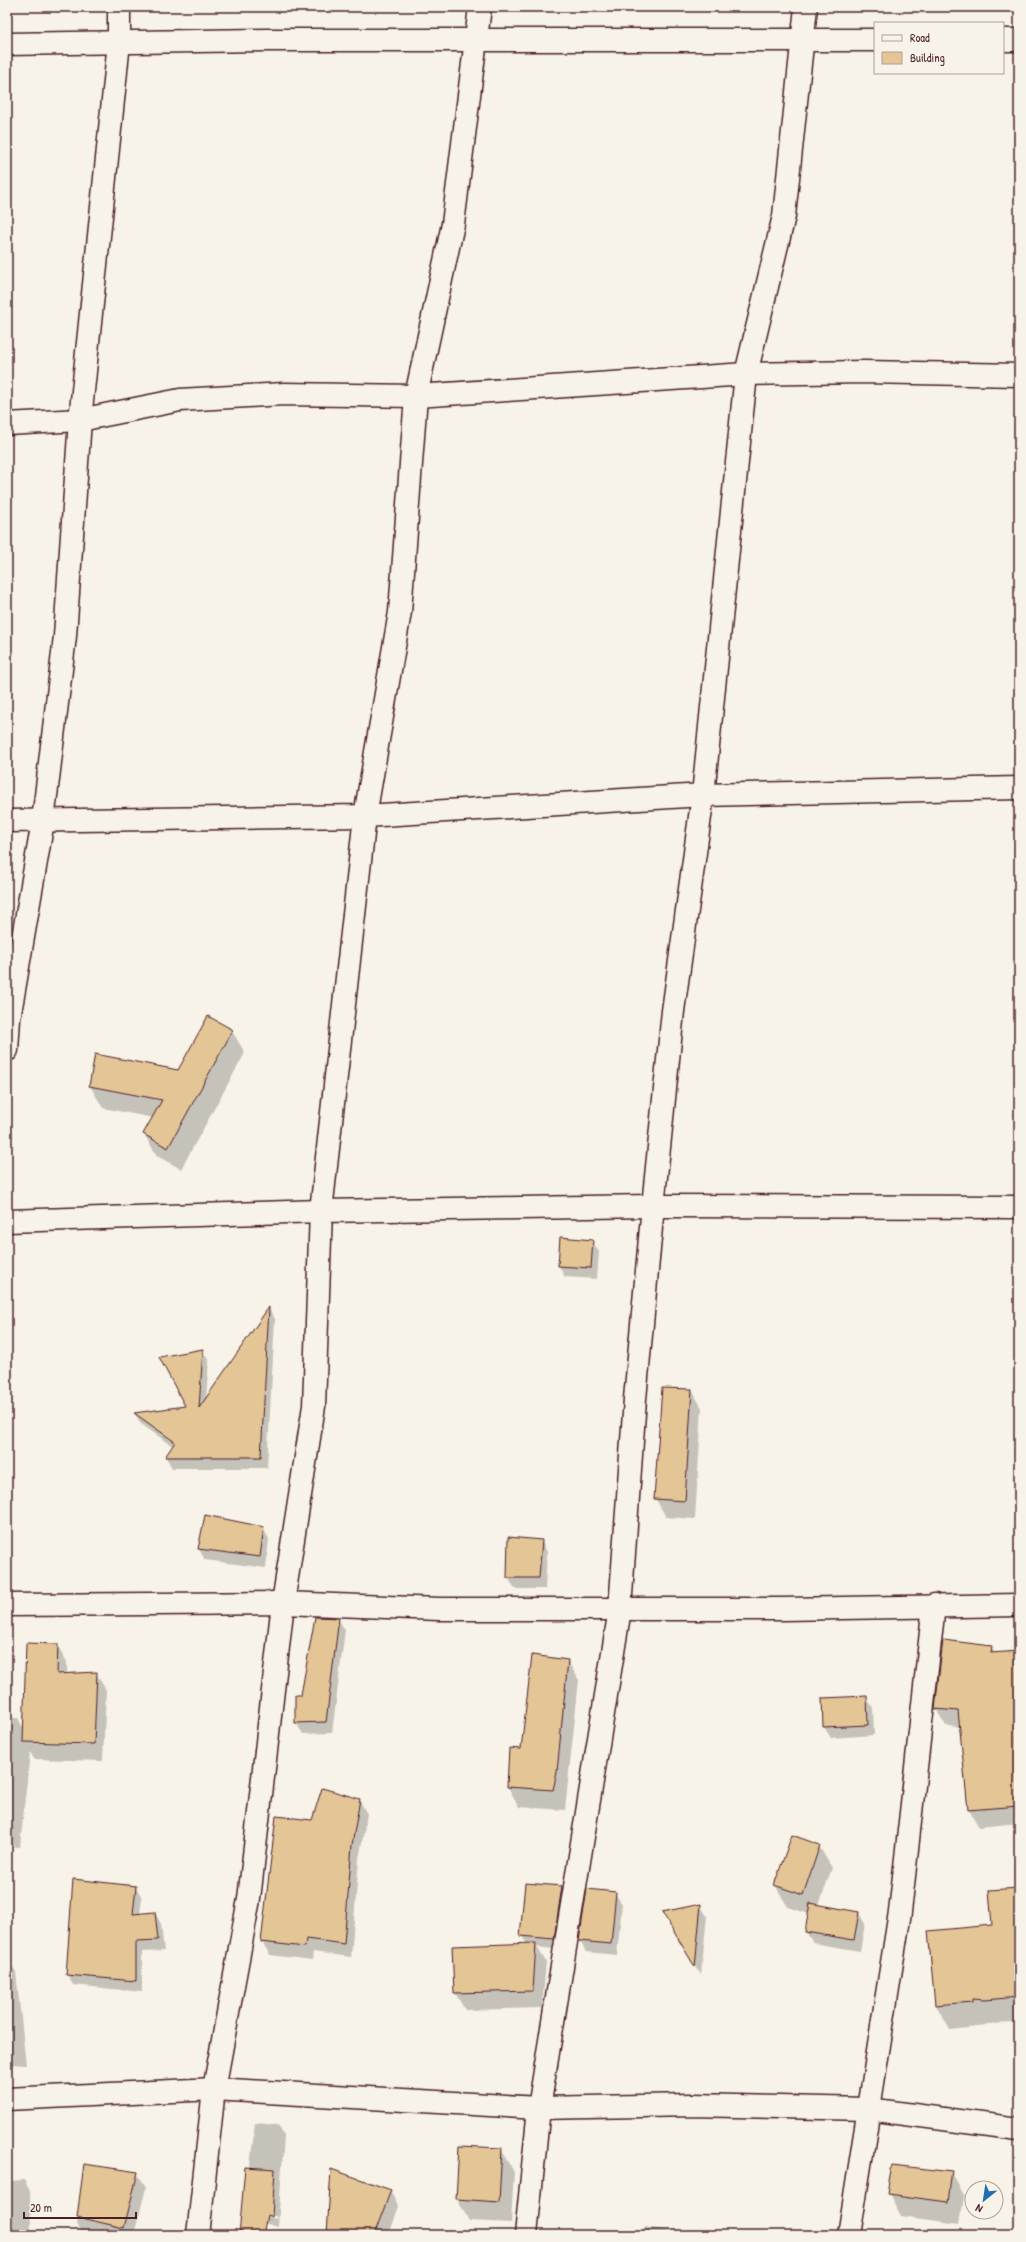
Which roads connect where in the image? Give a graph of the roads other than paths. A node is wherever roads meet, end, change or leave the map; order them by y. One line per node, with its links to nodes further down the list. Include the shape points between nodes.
1 (119, 7): 9 (street)
2 (480, 7): 4 (street)
3 (806, 7): 5 (street)
4 (476, 40): 5 (street); 9 (street); 13 (street, via 453,224)
5 (802, 40): 6 (street); 11 (street, via 784,216)
6 (874, 40)
7 (1004, 40): 8 (street)
8 (1019, 40)
9 (119, 42): 10 (street); 14 (street)
10 (7, 44)
11 (746, 374): 12 (street, via 864,372); 13 (street); 17 (street)
12 (1019, 375)
13 (416, 396): 14 (street, via 284,394 180,400); 18 (street, via 400,612)
14 (80, 420): 15 (street); 20 (street, via 65,636)
15 (7, 424)
16 (1019, 788): 17 (street)
17 (703, 796): 18 (street); 22 (street, via 673,1011)
18 (365, 816): 20 (street); 24 (street)
19 (7, 821): 20 (street)
20 (43, 821): 21 (street, via 9,1019)
21 (7, 1050)
22 (654, 1206): 23 (street); 24 (street); 30 (street, via 634,1399)
23 (1019, 1207)
24 (320, 1211): 25 (street); 26 (street, via 314,1406)
25 (7, 1221)
26 (282, 1603): 27 (street); 30 (street, via 439,1609); 31 (street, via 249,1899)
27 (7, 1605)
28 (934, 1605): 29 (street); 30 (street); 34 (street, via 900,1912)
29 (1019, 1605)
30 (620, 1609): 33 (street)
31 (214, 2089): 32 (street); 33 (street); 36 (street)
32 (7, 2099)
33 (539, 2108): 34 (street, via 692,2105); 37 (street)
34 (868, 2109): 35 (street); 38 (street)
35 (1019, 2129)
36 (198, 2235)
37 (526, 2235)
38 (849, 2235)

